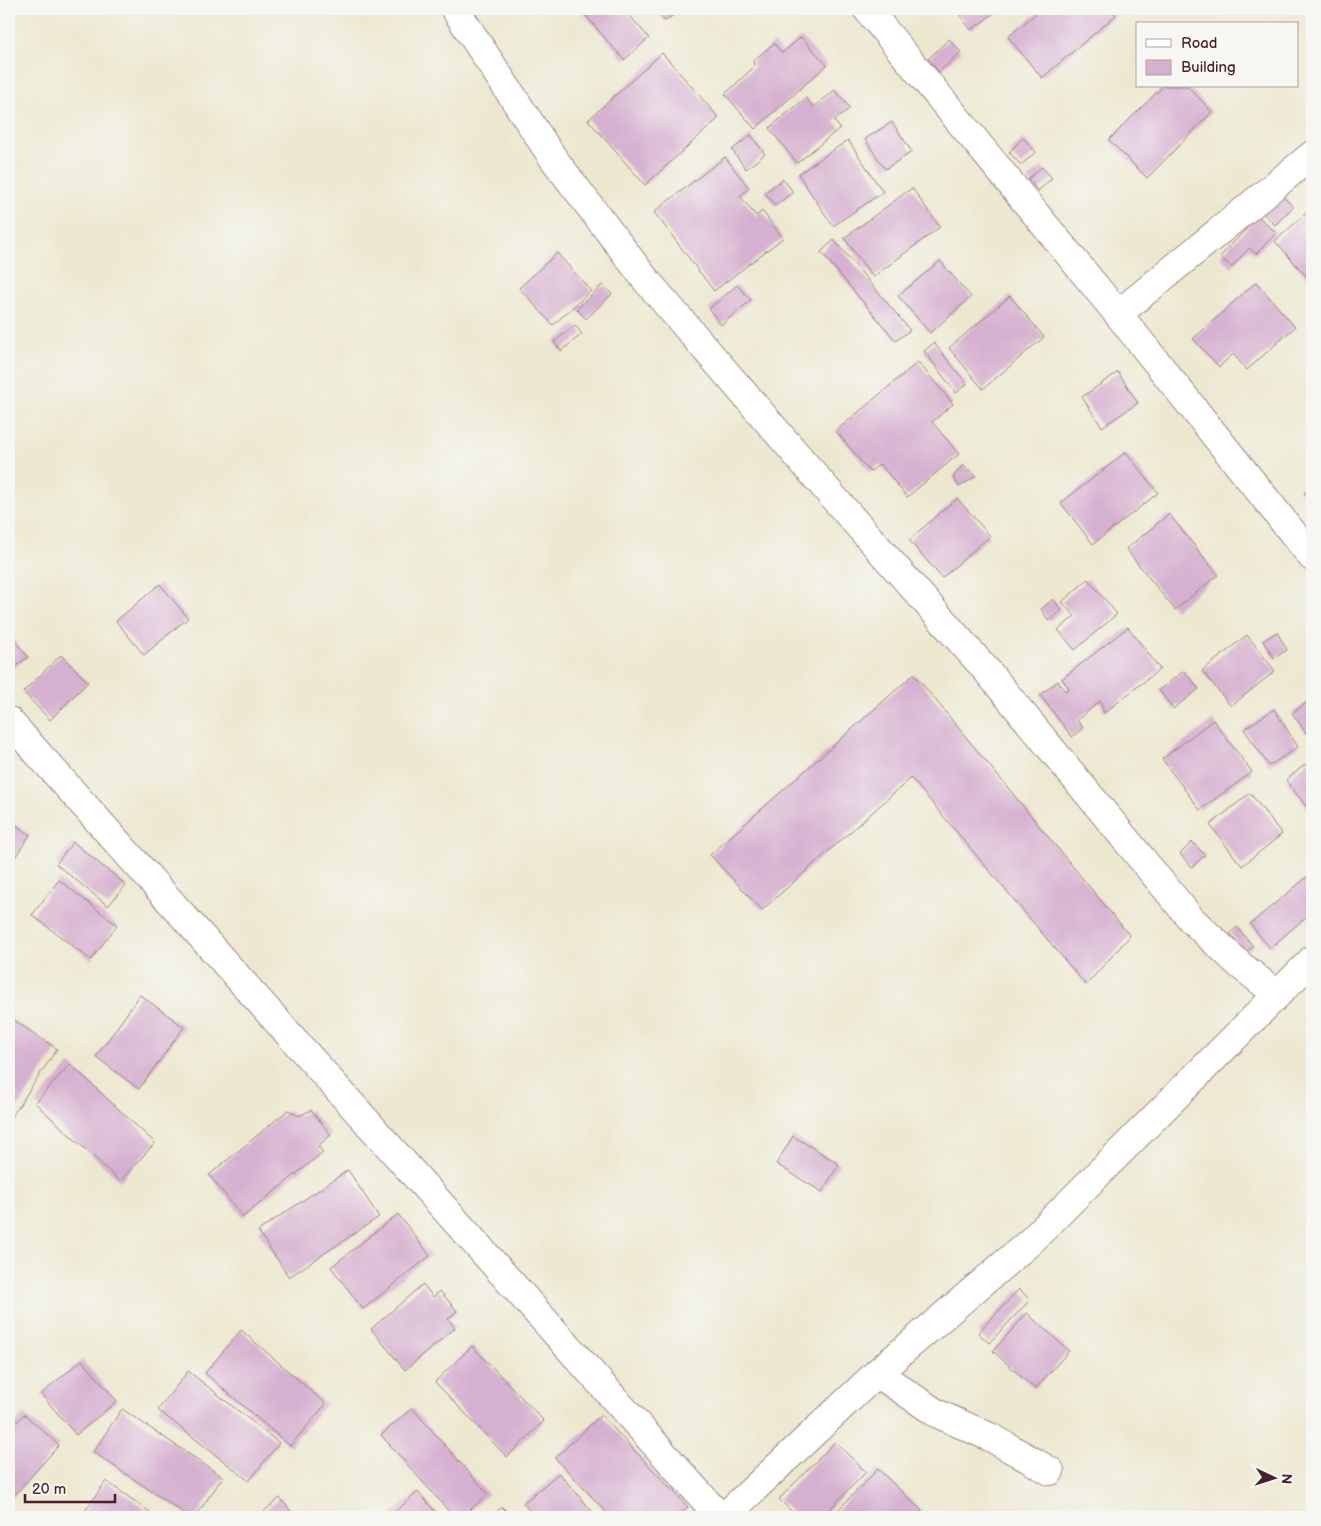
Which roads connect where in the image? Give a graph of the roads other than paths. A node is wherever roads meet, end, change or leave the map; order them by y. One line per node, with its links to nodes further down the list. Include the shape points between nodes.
1 (456, 9): 8 (street, via 553,158 646,280 988,672 1192,920)
2 (867, 9): 4 (street)
3 (1312, 155): 4 (street)
4 (1118, 314): 5 (street)
5 (1312, 556)
6 (9, 722): 11 (street)
7 (1312, 960): 8 (street)
8 (1277, 994): 9 (street, via 1032,1241)
9 (877, 1373): 10 (street, via 936,1413 992,1438); 12 (street)
10 (1050, 1471)
11 (720, 1517)
12 (724, 1517)

